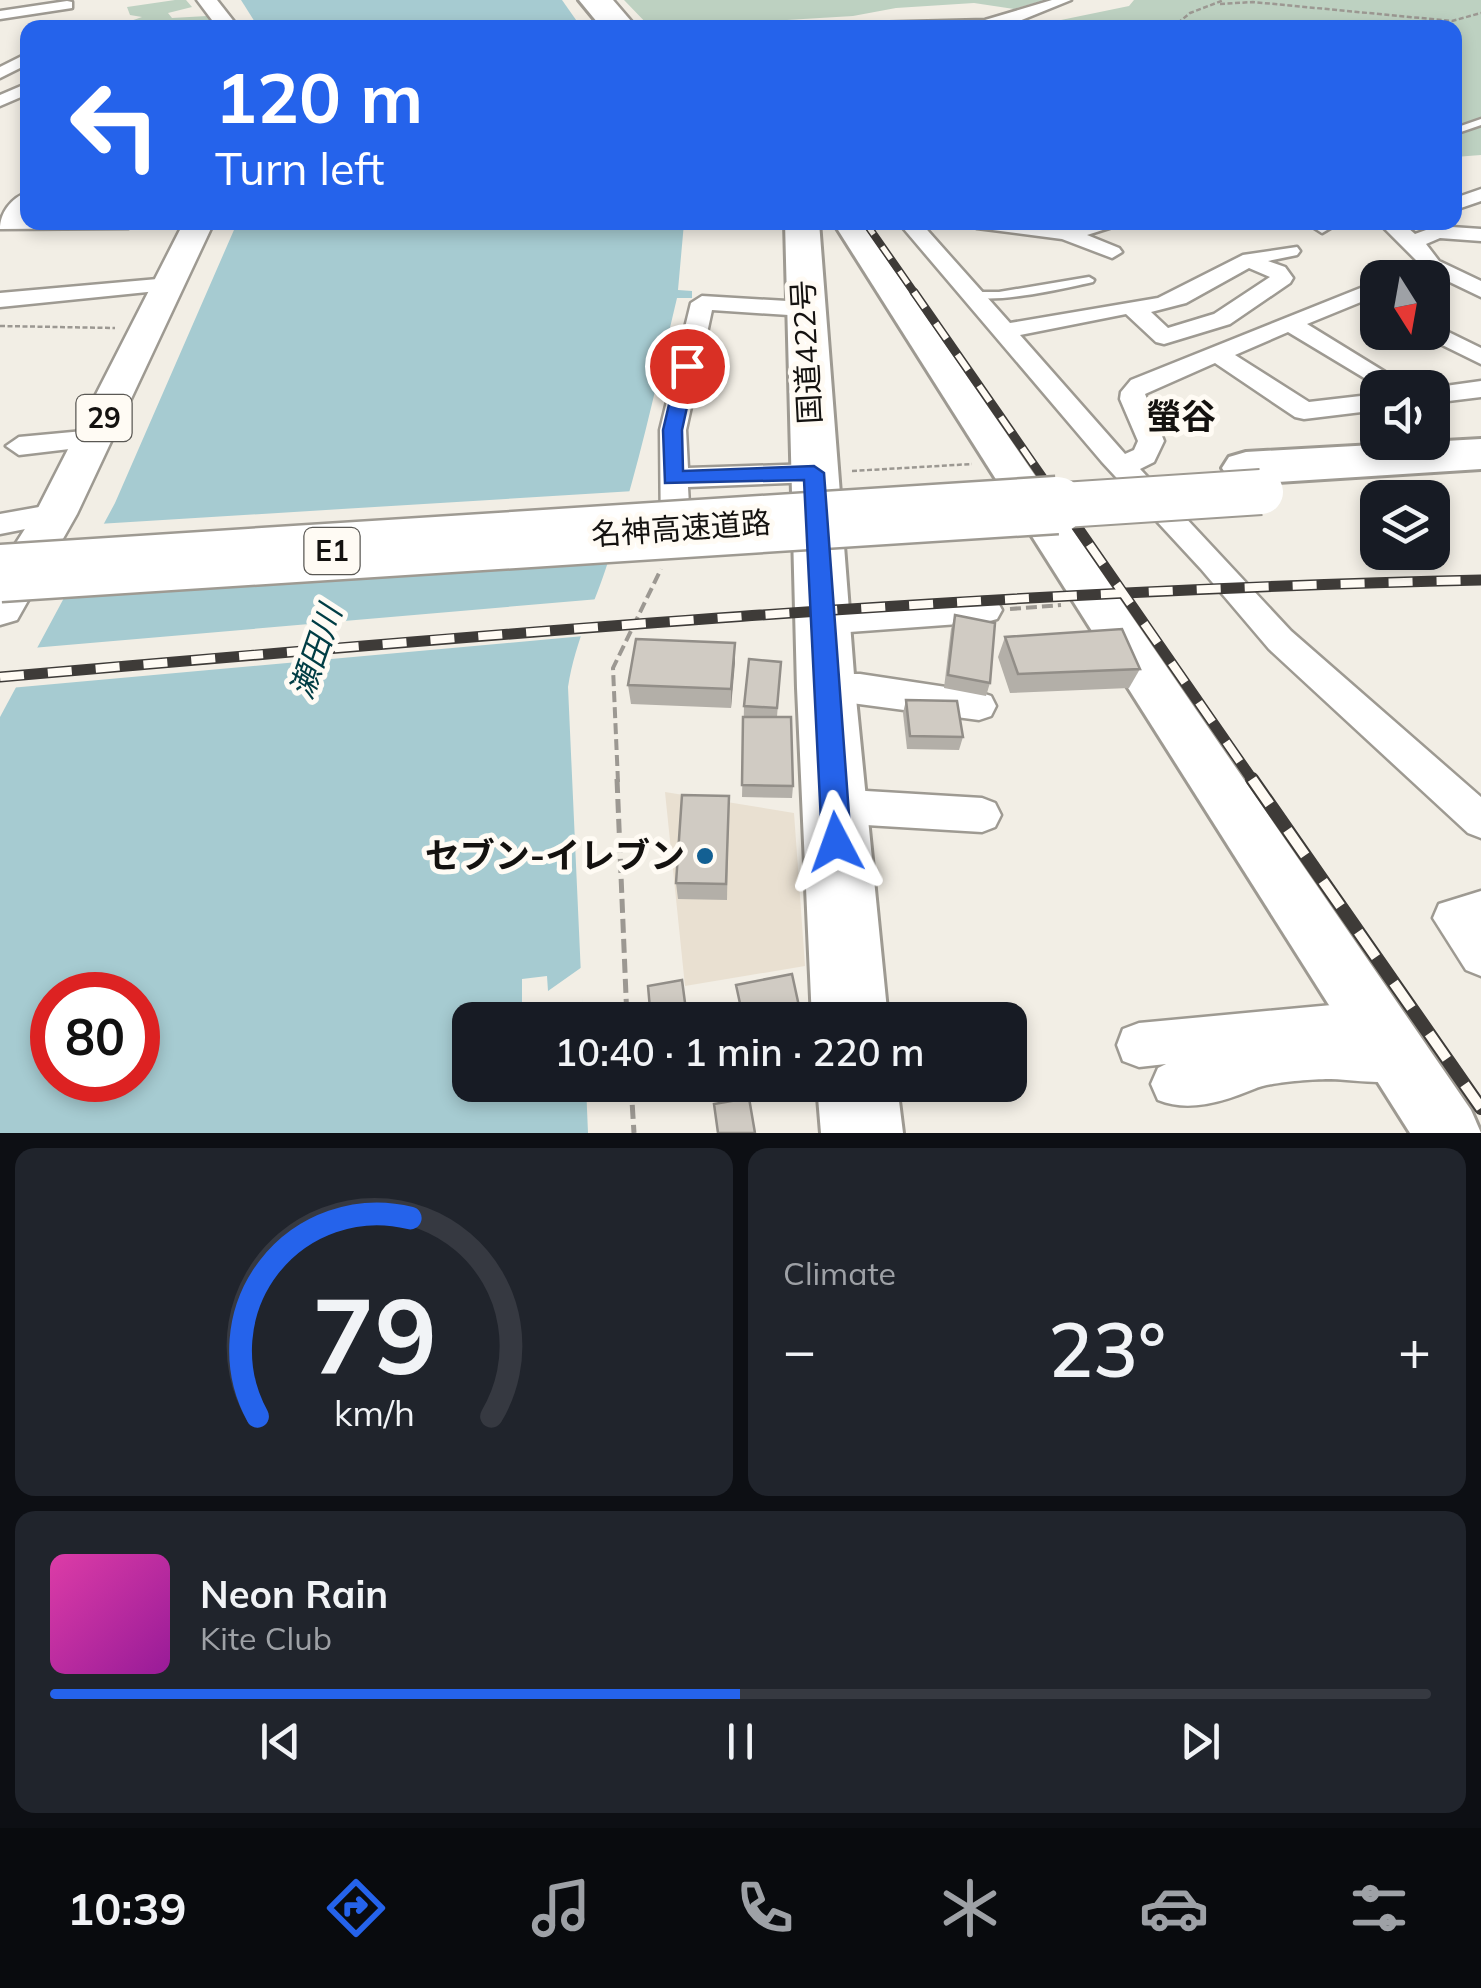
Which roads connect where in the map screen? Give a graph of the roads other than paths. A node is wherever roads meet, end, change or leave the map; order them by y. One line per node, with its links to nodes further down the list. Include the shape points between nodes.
1 (207, 0): 7 (main road)
2 (591, 0): 8 (highway)
3 (606, 0): 9 (street)
4 (1064, 0): 10 (street)
5 (68, 2): 6 (street)
6 (0, 14)
7 (223, 20)
8 (609, 20)
9 (623, 20)
10 (1009, 20)
11 (195, 230): 27 (main road, 29)
12 (802, 230): 33 (highway, 国道422号)
13 (851, 230): 53 (street)
14 (916, 230): 29 (street)
15 (1036, 230): 18 (street)
16 (1083, 230): 18 (street)
17 (1398, 230): 20 (street)
18 (1066, 234): 22 (street)
19 (1481, 235): 20 (street, via 1437,232)
20 (1413, 242): 24 (street)
21 (1290, 251): 23 (street)
22 (1112, 252)
23 (1249, 260): 32 (street, via 1187,298); 32 (street, via 1282,278 1222,320 1164,337)
24 (1429, 260)
25 (1450, 274): 28 (street)
26 (1089, 280): 29 (lane)
27 (169, 284): 31 (street); 43 (main road, 29)
28 (1481, 290)
29 (972, 296): 35 (street)
30 (1360, 298): 34 (street)
31 (0, 300)
32 (1134, 308): 35 (street)
33 (804, 309): 47 (highway, 国道422号); 48 (street, via 702,303 672,430)
34 (1289, 323): 37 (street); 39 (street)
35 (1004, 331): 46 (street)
36 (1450, 340): 38 (street)
37 (1216, 353): 42 (street, via 1304,411); 46 (street, via 1133,392 1150,441 1145,456)
38 (1481, 357)
39 (1369, 370)
40 (1481, 390): 41 (street)
41 (1450, 393)
42 (1360, 404)
43 (94, 439): 44 (street); 51 (main road, 29)
44 (19, 446)
45 (1481, 454): 50 (highway, 名神高速道路 / E1)
46 (1121, 467): 63 (street, via 1280,640)
47 (814, 473): 48 (street); 54 (highway, 国道422号)
48 (672, 478): 54 (street, via 677,550)
49 (1481, 478): 50 (highway, 名神高速道路 / E1)
50 (1253, 480): 55 (highway, 名神高速道路 / E1); 56 (highway, 名神高速道路 / E1, bridge)
51 (56, 514): 52 (street); 56 (main road, 29)
52 (0, 524)
53 (1044, 525): 54 (street); 67 (street)
54 (818, 540): 58 (highway, 国道422号)
55 (0, 546)
56 (1, 596)
57 (986, 610): 58 (street)
58 (822, 622): 59 (highway, 国道422号)
59 (826, 688): 60 (street); 61 (highway, 国道422号)
60 (978, 706)
61 (833, 806): 62 (street); 66 (highway, 国道422号)
62 (982, 816)
63 (1481, 822)
64 (1481, 911): 65 (street, via 1452,918)
65 (1481, 955)
66 (849, 1002)
67 (1387, 1041): 68 (street); 69 (street, via 1382,1062 1330,1057 1244,1067); 72 (street)
68 (1139, 1045)
69 (1200, 1087)
70 (859, 1102): 71 (highway)
71 (862, 1133)
72 (1448, 1133)

